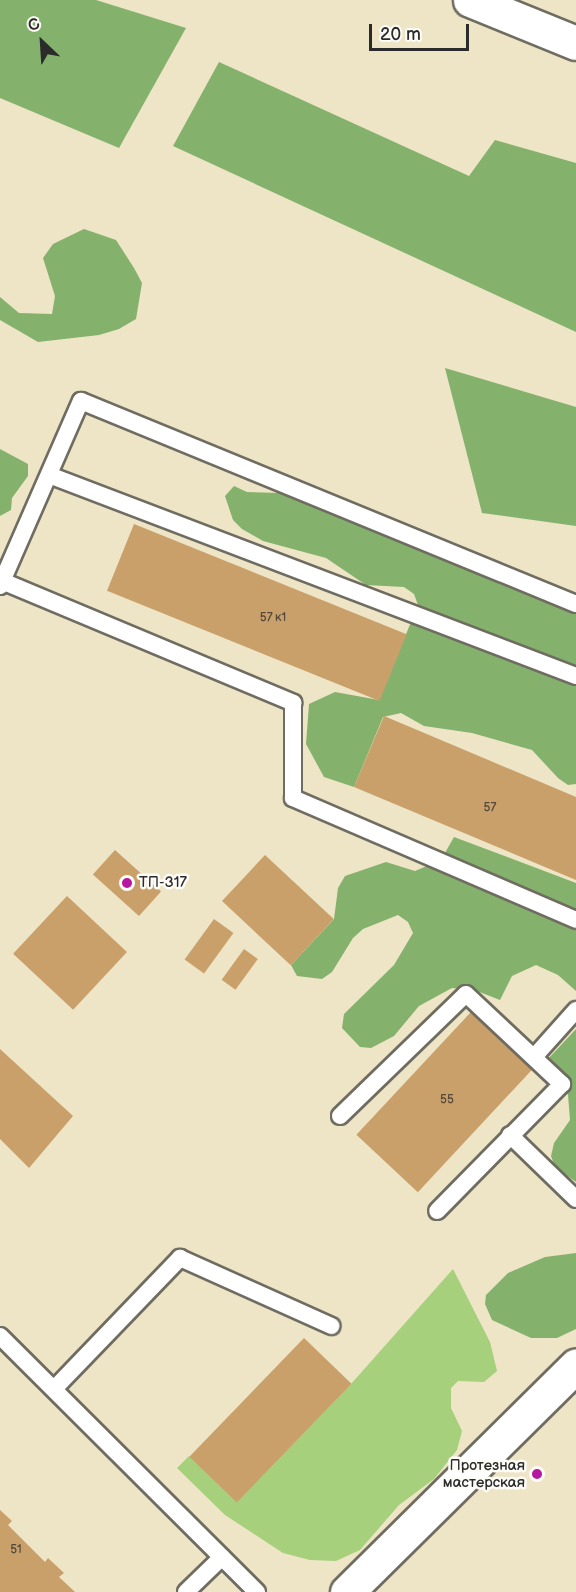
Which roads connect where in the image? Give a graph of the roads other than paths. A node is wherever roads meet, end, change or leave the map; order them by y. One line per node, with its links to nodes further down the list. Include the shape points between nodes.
1 (470, 0): 2 (street)
2 (576, 43)
3 (49, 475): 4 (lane); 5 (lane, via 81,400); 6 (lane)
4 (1, 584): 7 (lane, via 293,703 293,798)
5 (576, 604)
6 (576, 676)
7 (576, 920)
8 (576, 1010): 9 (lane)
9 (534, 1057): 10 (lane, via 466,994); 11 (lane, via 562,1084)
10 (340, 1116)
11 (510, 1135): 12 (lane); 13 (lane)
12 (576, 1199)
13 (437, 1211)
14 (331, 1326): 17 (lane, via 180,1257)
15 (0, 1336): 17 (lane)
16 (576, 1365): 21 (street)
17 (54, 1389): 18 (lane)
18 (222, 1557): 19 (lane); 20 (lane)
19 (186, 1592)
20 (257, 1592)
21 (347, 1592)

